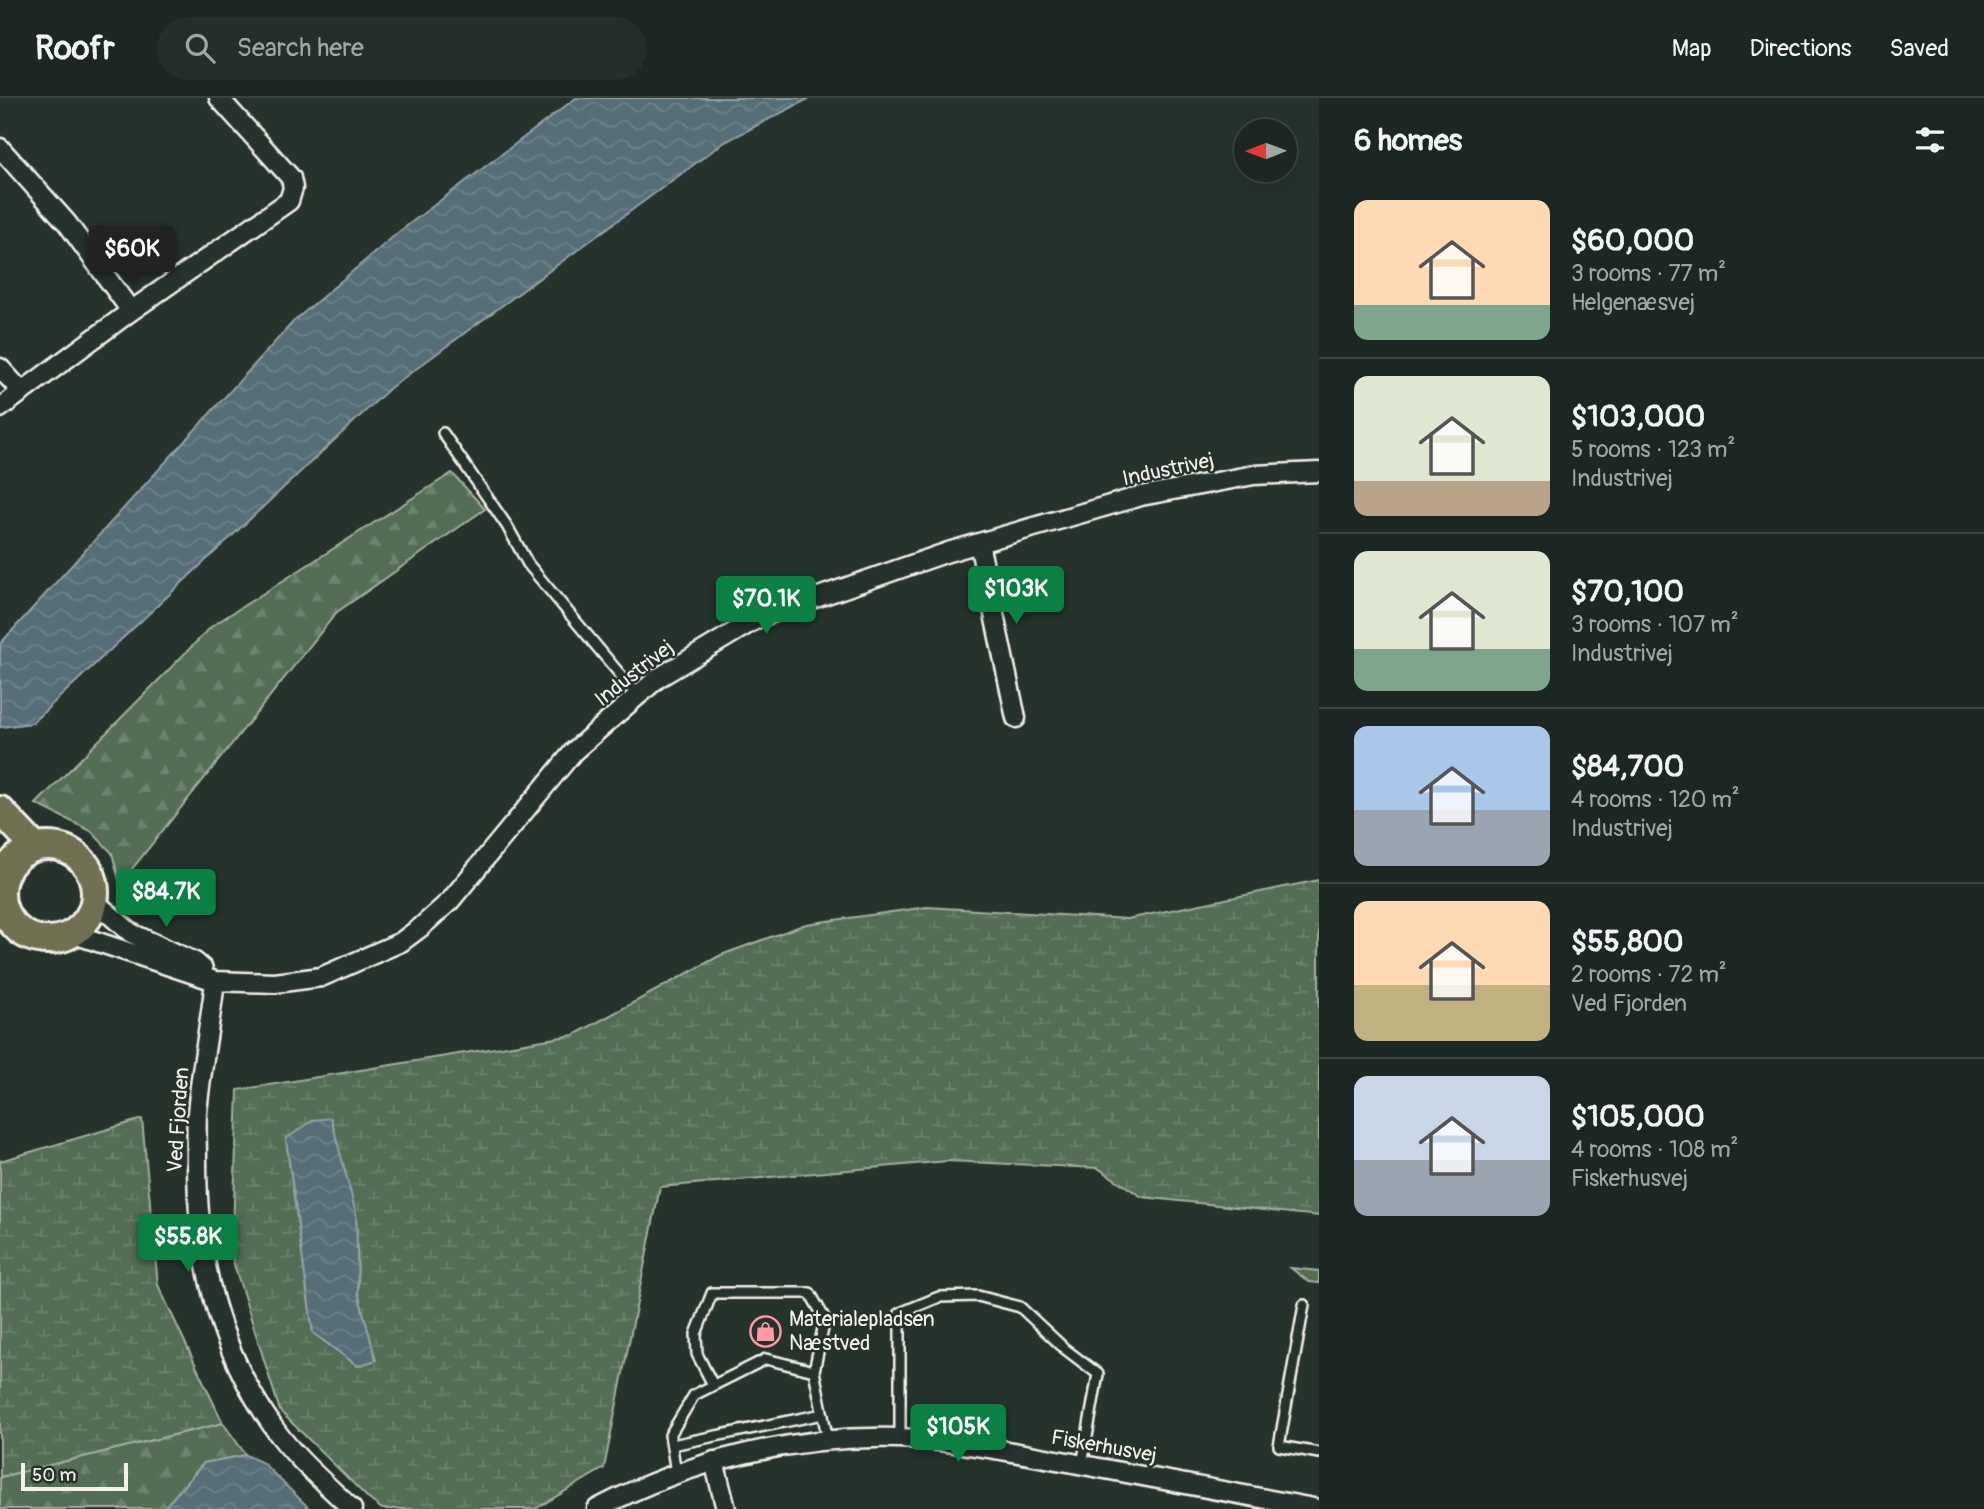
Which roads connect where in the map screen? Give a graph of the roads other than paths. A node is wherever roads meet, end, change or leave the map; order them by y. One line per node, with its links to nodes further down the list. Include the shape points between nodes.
1 (219, 98): 3 (street, via 291,178 289,201)
2 (0, 148): 3 (street, via 67,223)
3 (131, 311): 5 (street)
4 (0, 368): 5 (street)
5 (22, 392): 6 (street)
6 (0, 408)
7 (443, 433): 10 (lane, via 528,564)
8 (1319, 472): 9 (street, Industrivej, via 1254,475 1141,496)
9 (979, 543): 10 (street, Industrivej, via 758,618 658,678); 11 (street)
10 (638, 696): 18 (street, Industrivej, via 574,751 450,901 401,942 320,977 275,983)
11 (1016, 718)
12 (0, 810): 13 (main road)
13 (35, 847): 14 (main road); 15 (main road, via 58,848 79,858 92,878)
14 (5, 857): 16 (main road, via 1,886)
15 (94, 901): 17 (main road, via 82,925); 18 (street, via 131,933 195,962)
16 (6, 926): 17 (main road, via 46,939)
17 (71, 933): 18 (street, Industrivej)
18 (215, 981): 31 (street, Ved Fjorden, via 197,1127 201,1239 213,1302 232,1356 275,1430)
19 (1304, 1305): 26 (lane, via 1279,1446)
20 (814, 1371): 21 (lane, via 765,1359); 21 (lane, via 825,1319 810,1293 712,1293 696,1334 697,1354); 22 (lane)
21 (713, 1385): 25 (lane, via 694,1395 670,1435)
22 (823, 1414): 24 (lane); 25 (lane)
23 (900, 1438): 24 (street, Fiskerhusvej); 28 (street, Fiskerhusvej); 28 (lane, via 900,1313 939,1297 978,1296 1020,1307 1098,1374)
24 (828, 1441): 27 (street, Fiskerhusvej)
25 (672, 1445): 29 (lane)
26 (1319, 1453)
27 (714, 1461): 29 (street, Fiskerhusvej); 33 (street)
28 (1082, 1465): 34 (street, Fiskerhusvej)
29 (676, 1473): 30 (street, Fiskerhusvej)
30 (617, 1504): 32 (street, Fiskerhusvej)
31 (352, 1509)
32 (597, 1509)
33 (726, 1509)
34 (1319, 1509)

